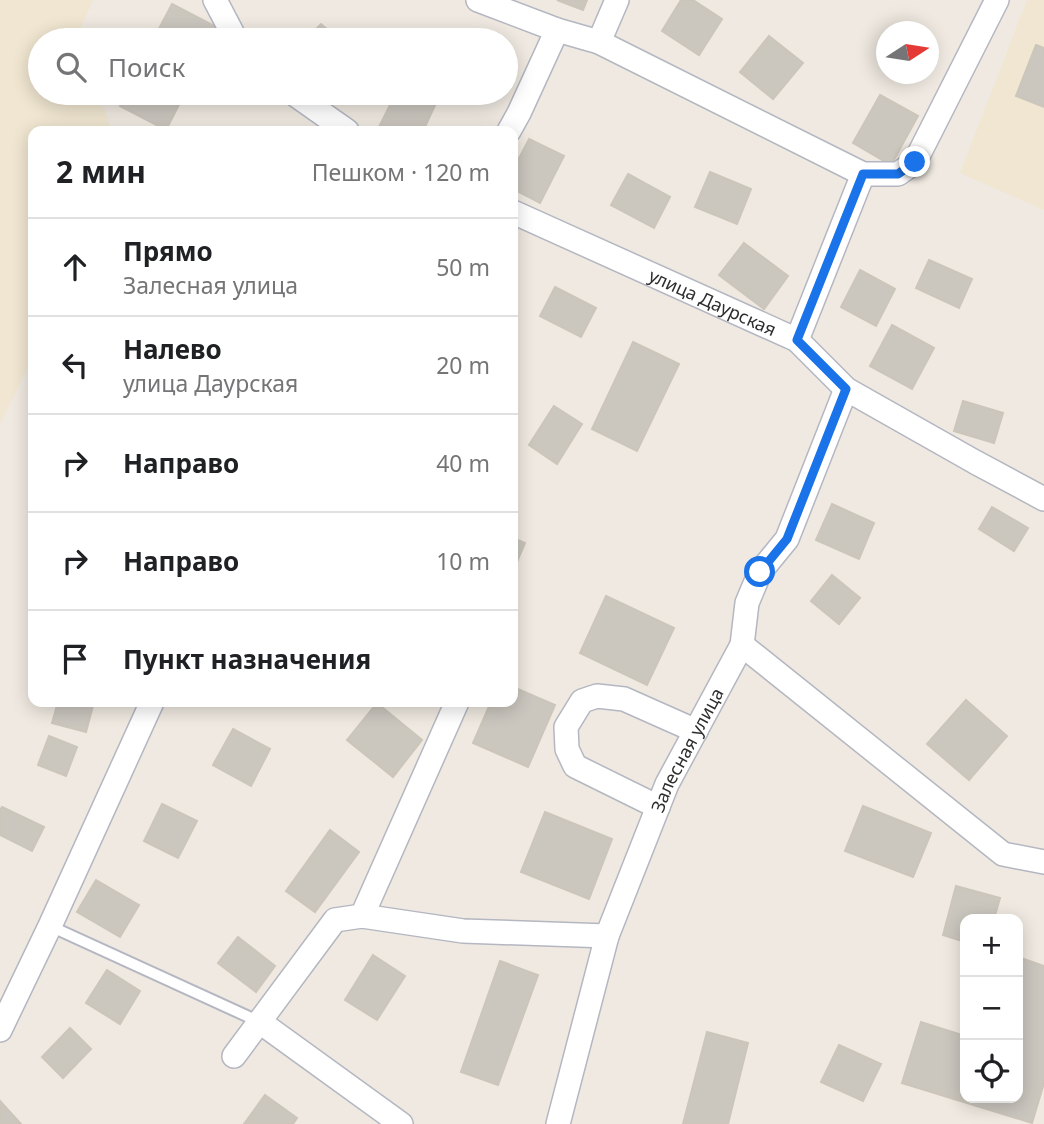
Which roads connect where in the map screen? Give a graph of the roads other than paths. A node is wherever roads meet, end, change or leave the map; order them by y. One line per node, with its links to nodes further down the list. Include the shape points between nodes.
1 (215, 0): 5 (street)
2 (478, 0): 6 (street)
3 (617, 0): 7 (street)
4 (997, 0): 11 (street, via 915,162 898,174)
5 (230, 28)
6 (557, 30): 7 (street); 10 (street)
7 (599, 42): 11 (street)
8 (310, 105): 9 (street)
9 (340, 126)
10 (512, 126)
11 (863, 174): 13 (street)
12 (518, 214): 13 (street, улица Даурская)
13 (797, 340): 14 (street, улица Даурская)
14 (846, 389): 15 (street, улица Даурская); 16 (street, Залесная улица, via 787,539 760,572 747,603)
15 (1044, 499)
16 (742, 645): 19 (street, Залесная улица); 21 (street, via 1003,854)
17 (150, 707): 23 (street)
18 (455, 707): 22 (street)
19 (696, 731): 20 (street, Залесная улица); 20 (street, via 624,699 597,695 582,701 566,727 567,750 575,766)
20 (658, 807): 24 (street, Залесная улица)
21 (1044, 862)
22 (362, 916): 24 (street, via 463,930); 25 (street, via 335,920)
23 (50, 926): 25 (lane); 26 (street)
24 (607, 936): 29 (street, Залесная улица)
25 (260, 1022): 27 (street); 28 (street)
26 (0, 1030)
27 (234, 1056)
28 (401, 1124)
29 (558, 1124)

